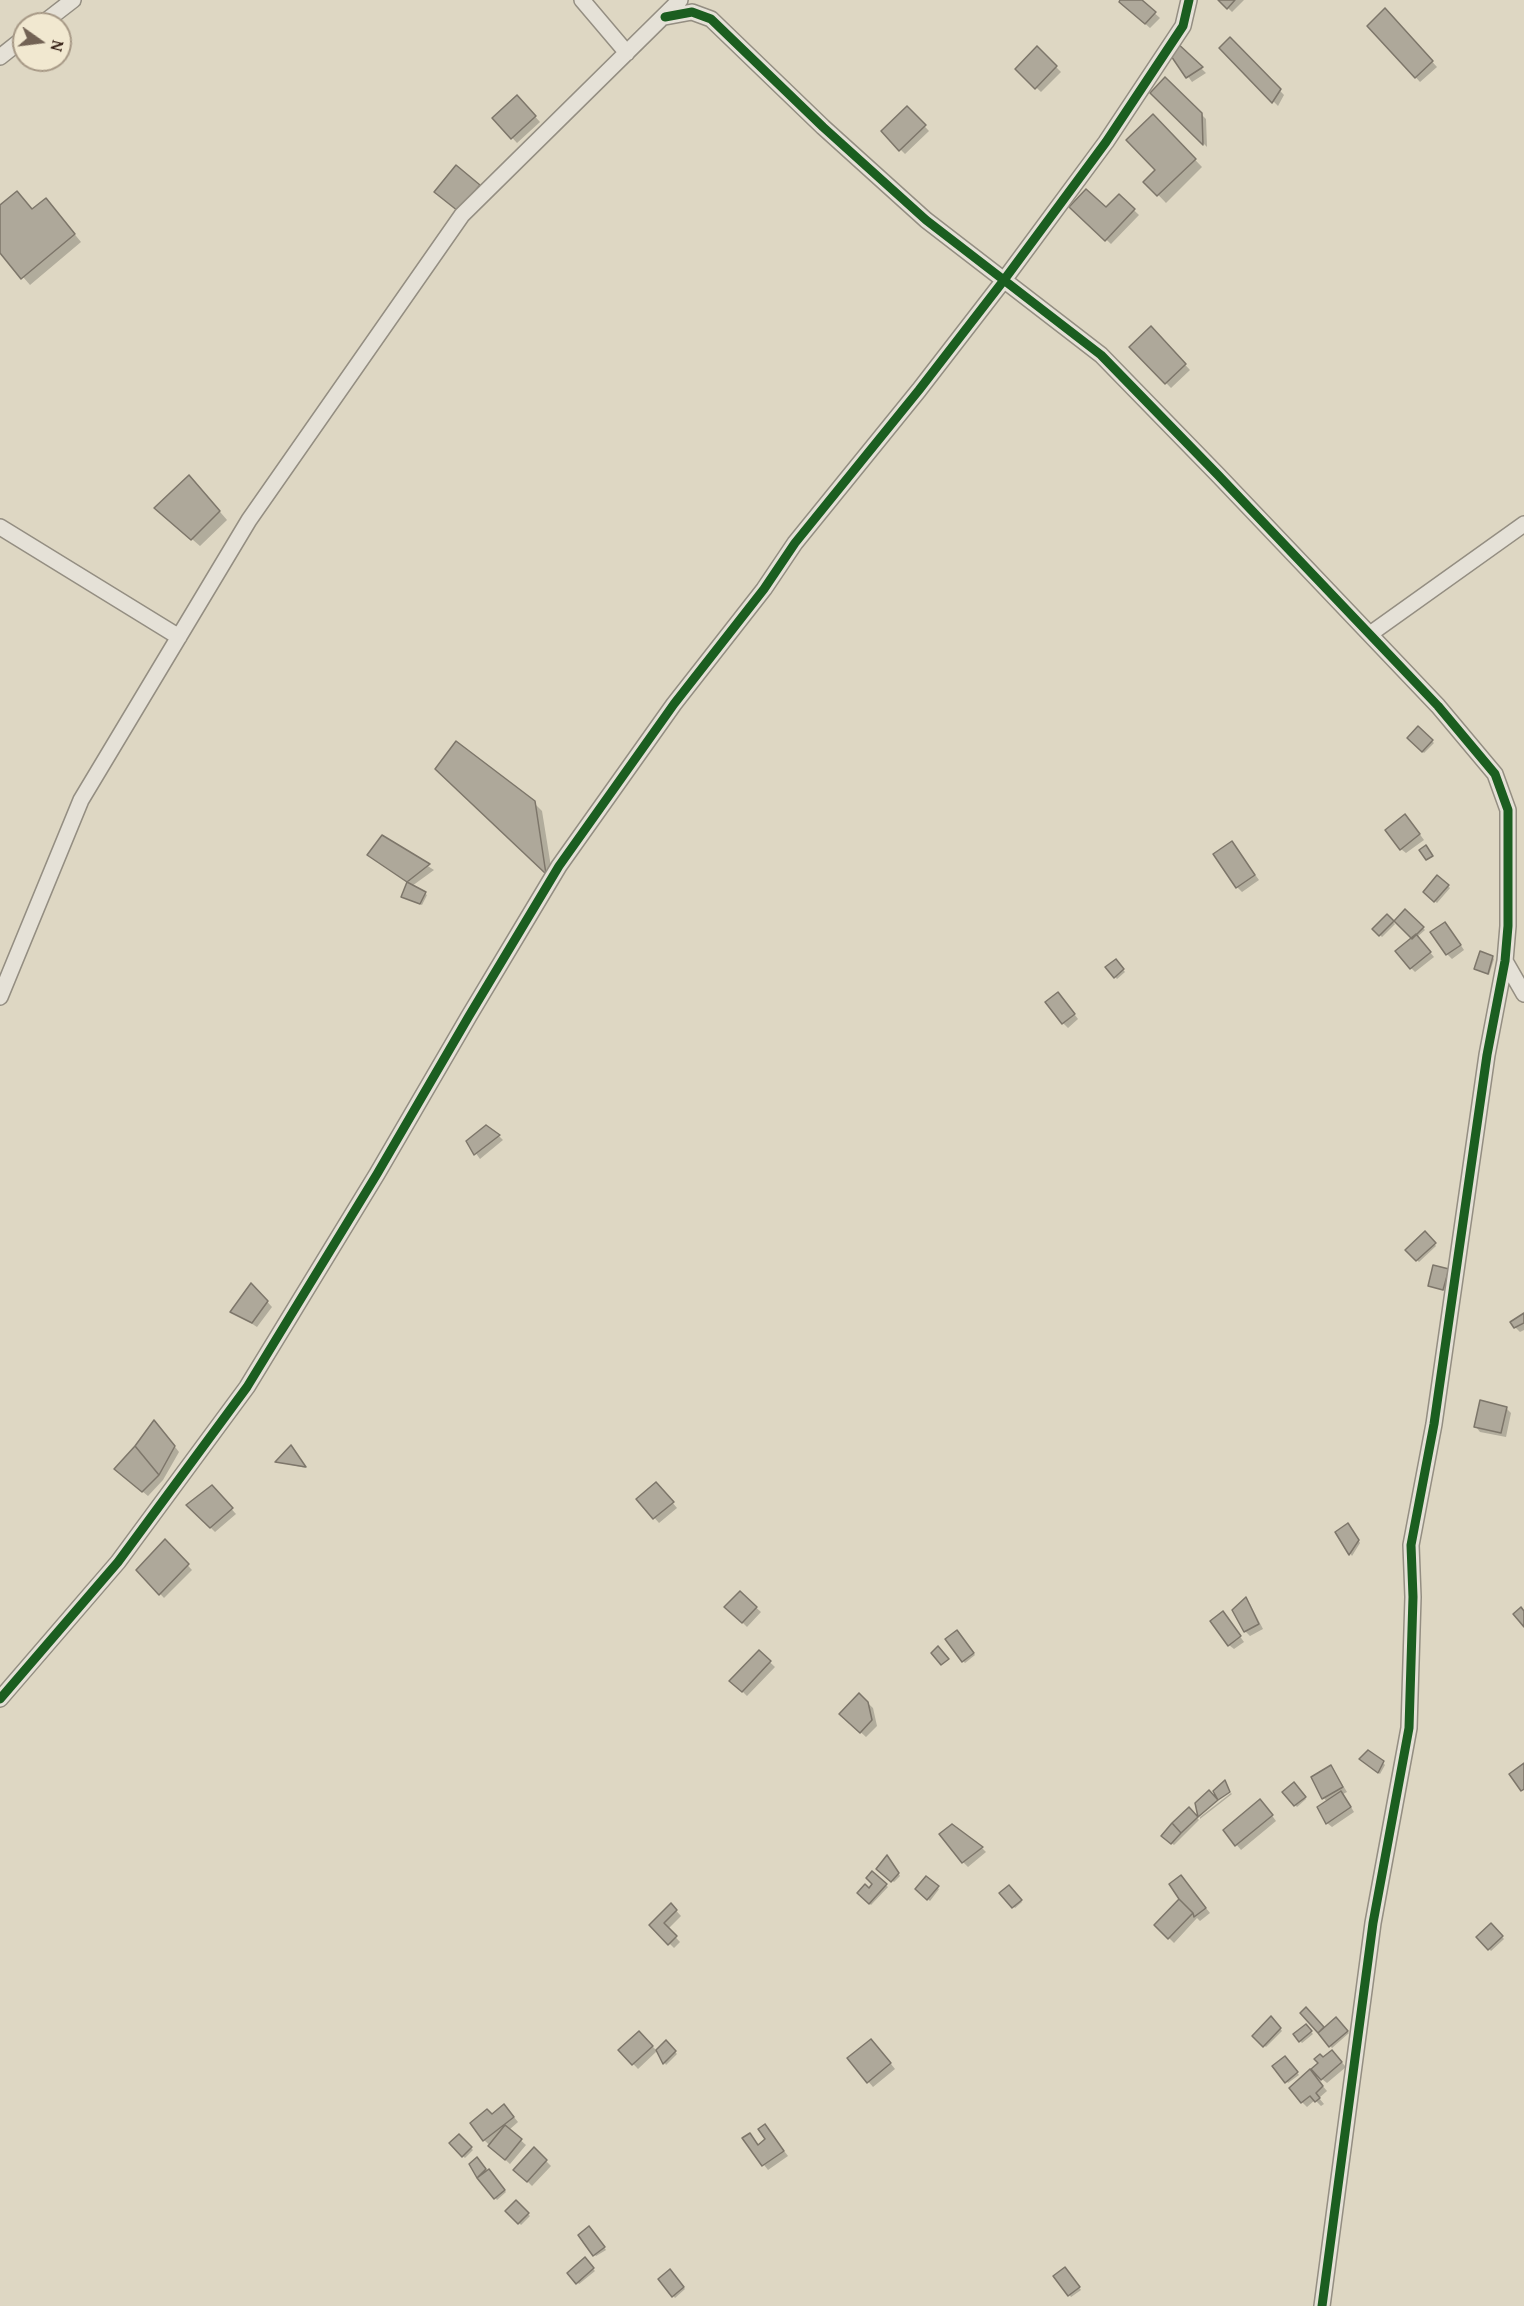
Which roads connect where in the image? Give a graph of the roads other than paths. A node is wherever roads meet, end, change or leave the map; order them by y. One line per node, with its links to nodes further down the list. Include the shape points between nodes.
1 (73, 0): 5 (street)
2 (582, 0): 8 (street)
3 (680, 0): 6 (street)
4 (1189, 0): 10 (street, via 1183,26 1106,142)
5 (58, 12)
6 (665, 17): 8 (street); 10 (street, via 692,12 711,19 926,220)
7 (12, 48): 9 (street)
8 (627, 53): 14 (street, via 462,215 249,520)
9 (0, 57)
10 (1004, 280): 13 (street, via 1101,355); 18 (street, via 795,543 559,866 247,1387 118,1562)
11 (1524, 524): 13 (street)
12 (0, 527): 14 (street)
13 (1370, 634): 15 (street, via 1495,774 1508,810)
14 (179, 637): 17 (street, via 81,800)
15 (1505, 961): 16 (street); 19 (street, via 1486,1055 1434,1424 1411,1545 1408,1728 1373,1923)
16 (1524, 994)
17 (0, 997)
18 (0, 1699)
19 (1322, 2306)

